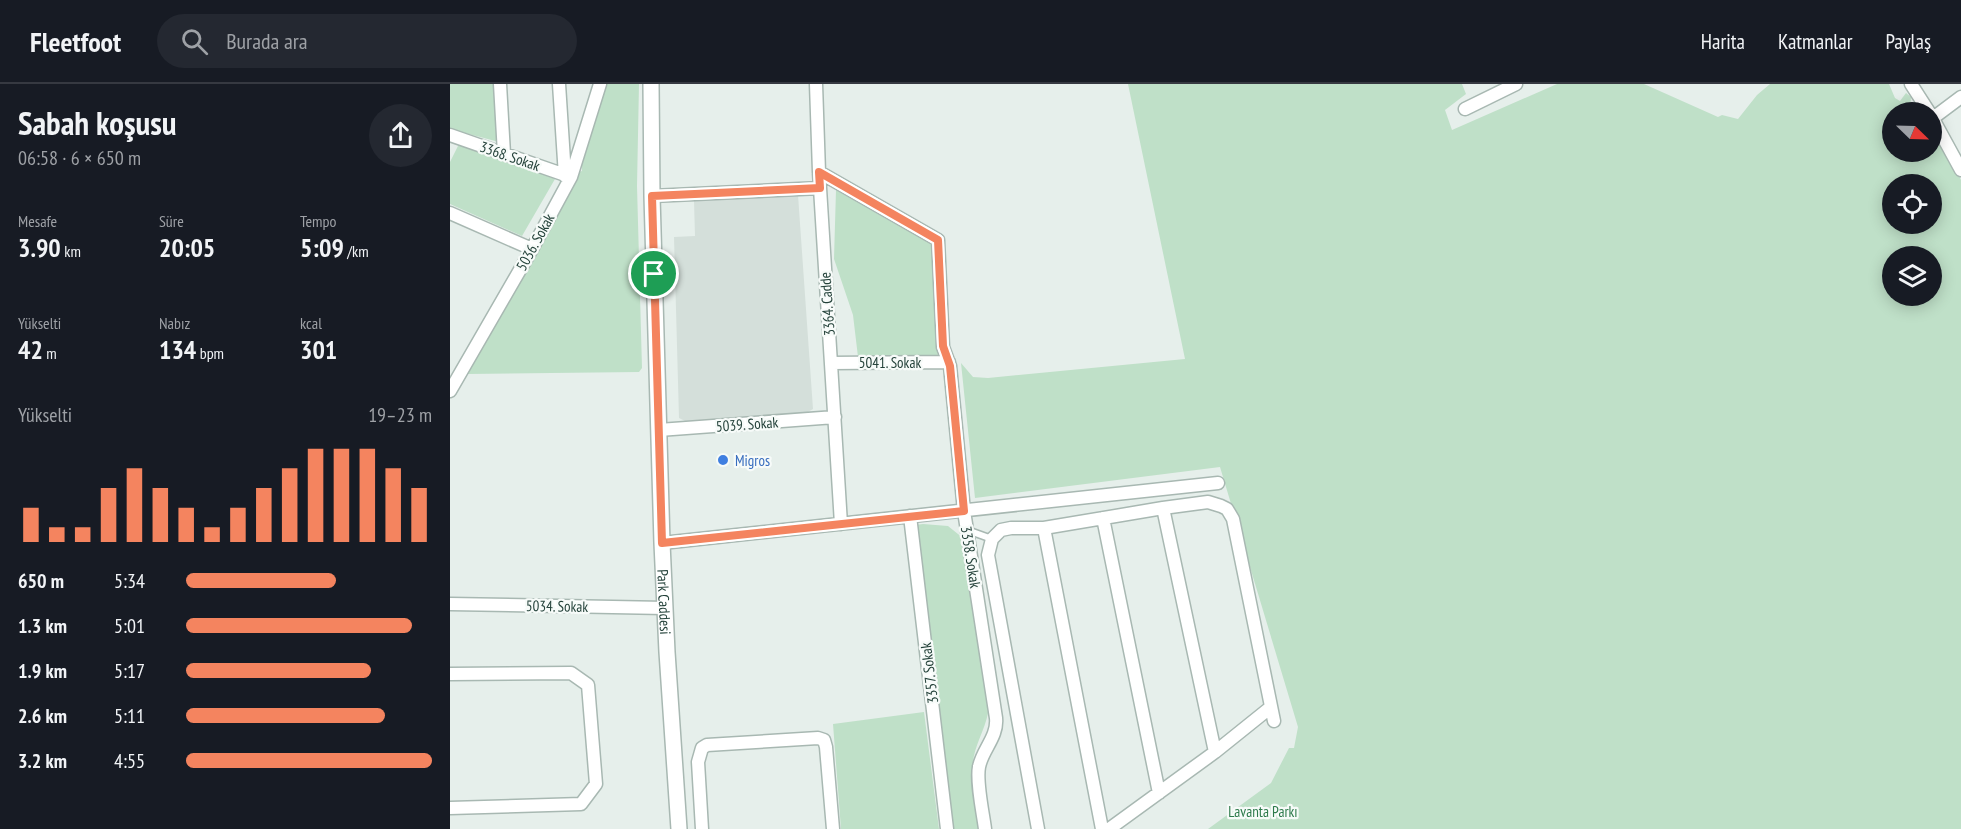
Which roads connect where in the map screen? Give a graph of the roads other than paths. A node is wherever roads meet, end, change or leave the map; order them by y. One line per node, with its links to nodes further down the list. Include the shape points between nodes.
1 (500, 84): 14 (street)
2 (559, 84): 17 (street)
3 (600, 84): 17 (street, 5036. Sokak)
4 (651, 84): 19 (street, Park Caddesi)
5 (816, 84): 16 (street, 3364. Cadde)
6 (1516, 84): 10 (street)
7 (1911, 84): 9 (street)
8 (1961, 97): 11 (street)
9 (1923, 102)
10 (1465, 109)
11 (1942, 111)
12 (450, 135): 14 (street, 3368. Sokak)
13 (1942, 136): 15 (street)
14 (504, 154): 17 (street, 3368. Sokak)
15 (1961, 170)
16 (819, 172): 18 (street, 3364. Cadde); 22 (street, 3358. Sokak, via 938,240 943,346)
17 (568, 176): 21 (street, 5036. Sokak)
18 (820, 188): 19 (street); 23 (street, 3364. Cadde)
19 (652, 196): 26 (street, Park Caddesi)
20 (450, 213): 21 (street)
21 (532, 249): 24 (street, 5036. Sokak)
22 (949, 362): 23 (street, 5041. Sokak); 29 (street, 3358. Sokak)
23 (831, 363): 25 (street, 3364. Cadde)
24 (450, 391)
25 (835, 417): 26 (street, 5039. Sokak); 32 (street, 3364. Cadde)
26 (659, 430): 36 (street, Park Caddesi)
27 (1218, 483): 29 (street)
28 (1163, 508): 31 (street); 40 (street, via 1208,502 1227,509 1233,519); 42 (street)
29 (964, 511): 30 (street); 34 (street, 3358. Sokak)
30 (910, 516): 32 (street); 48 (street, 3357. Sokak)
31 (1103, 518): 33 (street); 43 (street)
32 (841, 524): 36 (street)
33 (1044, 528): 35 (street, via 1011,528); 51 (street)
34 (966, 530): 35 (lane); 49 (street, 3358. Sokak, via 996,718 996,729 979,772)
35 (992, 539): 50 (street, via 988,555)
36 (662, 543): 38 (street, Park Caddesi)
37 (450, 604): 38 (street, 5034. Sokak)
38 (665, 608): 45 (street, Park Caddesi)
39 (450, 674): 44 (street, via 571,673 588,685 596,784 580,804)
40 (1271, 707): 41 (street); 42 (street)
41 (1274, 721)
42 (1215, 752): 43 (street)
43 (1160, 793): 52 (street)
44 (450, 808)
45 (679, 829)
46 (702, 829): 47 (street, via 698,762 702,748 818,738 824,740 826,747)
47 (833, 829)
48 (947, 829)
49 (985, 829)
50 (1038, 829)
51 (1102, 829)
52 (1109, 829)

